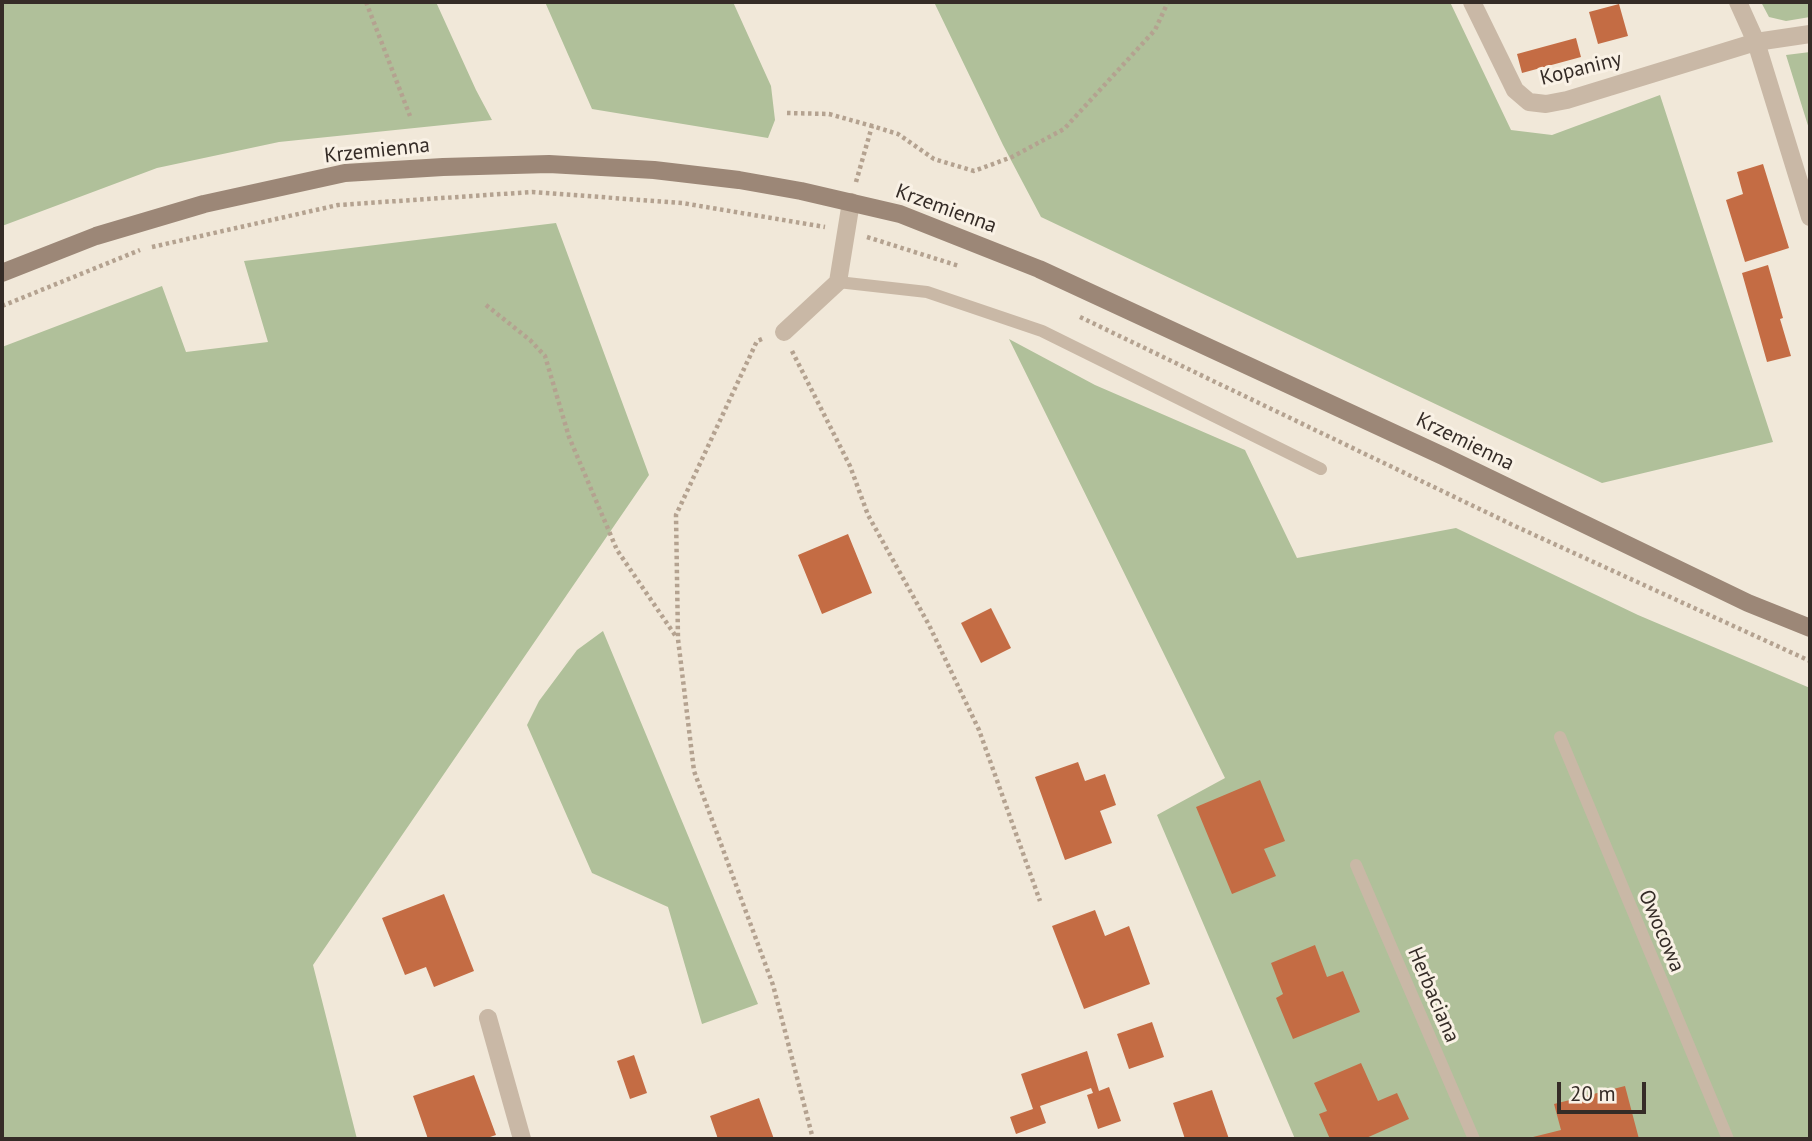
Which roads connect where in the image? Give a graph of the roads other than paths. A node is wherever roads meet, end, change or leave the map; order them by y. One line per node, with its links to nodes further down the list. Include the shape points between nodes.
1 (1472, 2): 4 (street, Kopaniny, via 1515,90 1529,102 1567,100)
2 (1738, 2): 4 (street)
3 (1810, 34): 4 (street, Kopaniny)
4 (1756, 42): 6 (street)
5 (850, 202): 7 (main road, Krzemienna, via 739,180 654,170 549,164 345,173 192,208 96,236); 8 (street); 11 (main road, Krzemienna, via 900,214 1039,269 1443,456 1748,604)
6 (1810, 217)
7 (2, 273)
8 (838, 282): 9 (street); 10 (lane, via 927,292 1042,331)
9 (784, 332)
10 (1321, 469)
11 (1810, 628)
12 (1560, 737): 17 (lane, Owocowa)
13 (1356, 865): 16 (lane, Herbaciana)
14 (488, 1018): 15 (street)
15 (522, 1139)
16 (1474, 1139)
17 (1728, 1139)

